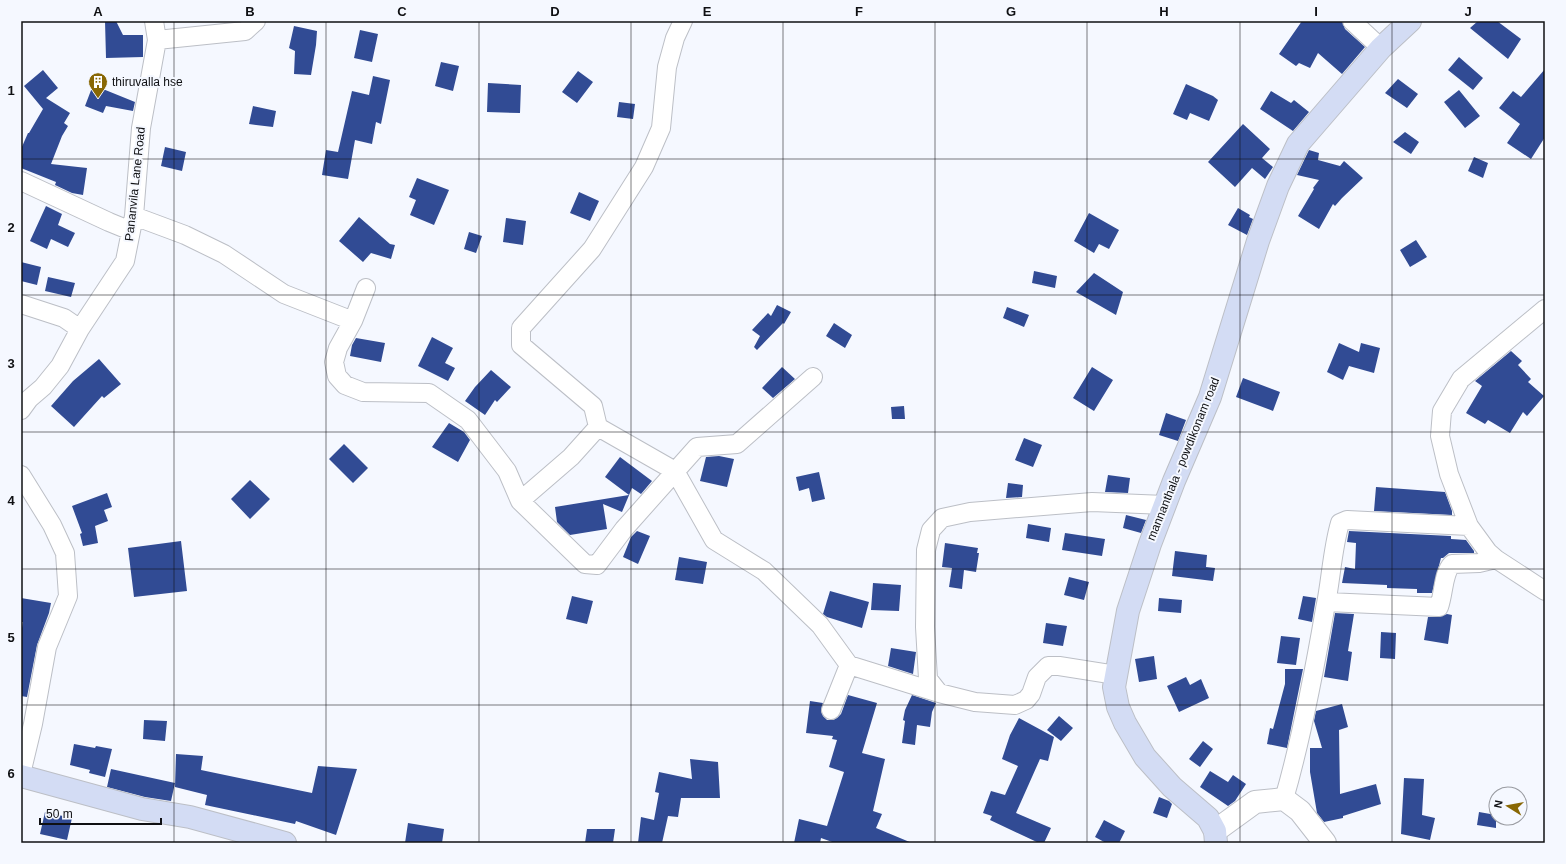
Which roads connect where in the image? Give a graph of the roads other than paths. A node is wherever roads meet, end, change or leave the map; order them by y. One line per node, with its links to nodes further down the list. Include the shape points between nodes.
1 (154, 21): 6 (street, Pananvila Lane Road)
2 (256, 21): 6 (street, via 245,31)
3 (683, 21): 17 (street, via 667,66 661,128 644,167 592,249 521,328 521,345 593,406)
4 (1352, 21): 7 (street)
5 (1410, 21): 7 (main road, mannanthala - powdikonam road)
6 (157, 40): 9 (street, Pananvila Lane Road, via 141,128)
7 (1381, 48): 21 (main road, mannanthala - powdikonam road, via 1298,144 1278,186 1258,241 1210,397)
8 (21, 181): 9 (street, via 109,222)
9 (132, 223): 13 (street, via 185,235 224,254 284,294); 14 (street, Pananvila Lane Road, via 125,261)
10 (366, 288): 13 (street)
11 (21, 304): 14 (street, via 64,318)
12 (1545, 310): 22 (street, via 1461,379 1442,410 1440,436 1449,474)
13 (353, 321): 20 (street, via 338,348 334,362 337,376 345,385 363,392 430,393 468,420 507,471)
14 (80, 328): 16 (street, Pananvila Lane Road, via 60,366)
15 (813, 377): 18 (street, via 737,444 697,447)
16 (21, 410)
17 (598, 427): 18 (street); 20 (street, via 571,457)
18 (675, 471): 20 (street, via 624,529 597,565 585,564); 26 (street, via 714,540 764,572 820,625)
19 (21, 475): 30 (street, via 52,525 65,553 68,596 47,647)
20 (520, 501)
21 (1165, 505): 27 (main road, mannanthala - powdikonam road, via 1128,611); 28 (street, via 1092,502 970,512 942,518 931,530 926,550 925,627 928,678)
22 (1469, 526): 23 (street); 25 (street, via 1347,520 1340,523)
23 (1496, 559): 24 (street); 25 (street, via 1452,564 1448,568 1439,606)
24 (1545, 591)
25 (1327, 602): 31 (street, via 1298,750)
26 (849, 664): 28 (street); 29 (street)
27 (1116, 675): 28 (street, via 1048,666 1037,676 1031,694 1015,706 975,702); 32 (main road, mannanthala - powdikonam road, via 1114,687 1118,707 1145,757 1172,787 1208,818)
28 (939, 693)
29 (831, 710)
30 (21, 775): 33 (main road, via 142,809 190,817)
31 (1284, 799): 32 (street, via 1255,802); 34 (street, via 1300,811)
32 (1216, 837)
33 (285, 843)
34 (1325, 843)

